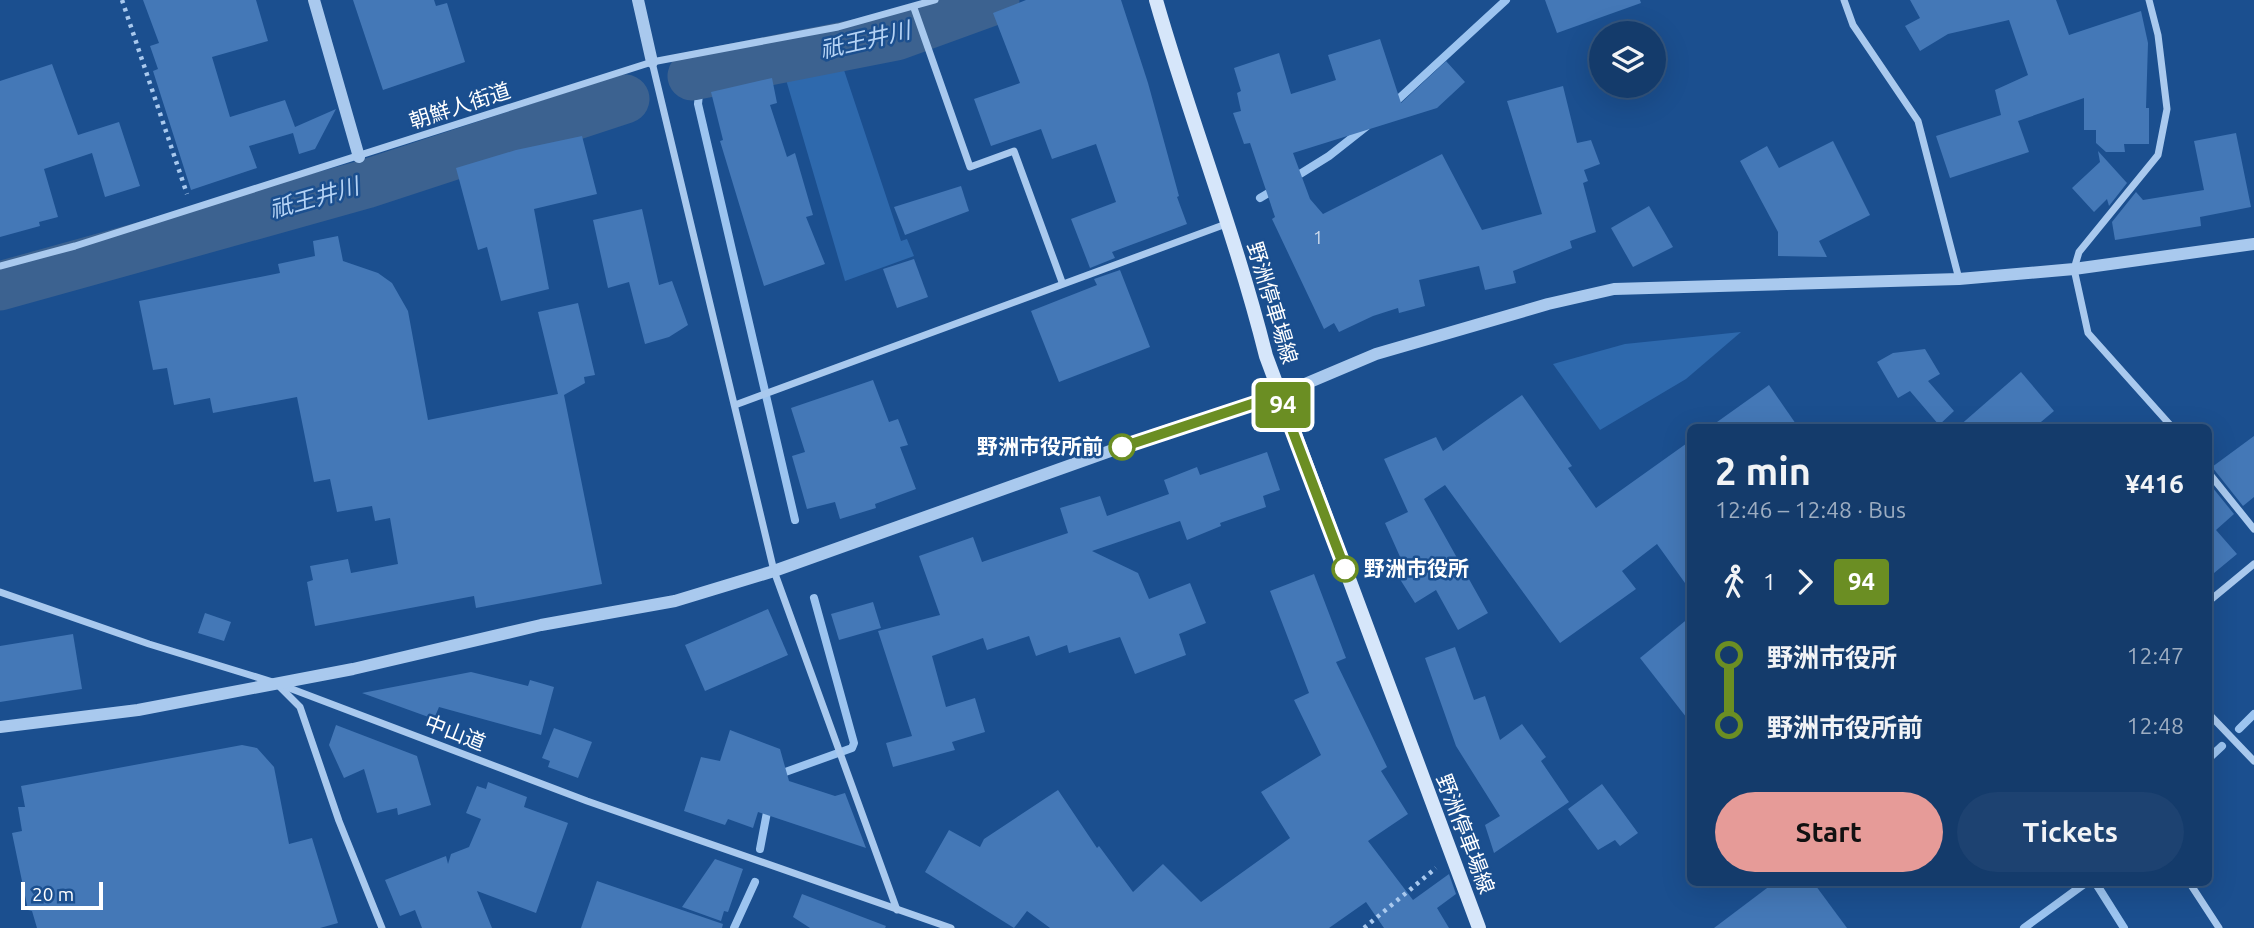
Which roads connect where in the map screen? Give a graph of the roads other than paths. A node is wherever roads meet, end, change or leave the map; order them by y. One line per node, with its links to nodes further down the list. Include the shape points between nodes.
1 (314, 0): 9 (street)
2 (638, 0): 8 (street)
3 (934, 0): 7 (street, 朝鮮人街道)
4 (1156, 0): 10 (main road, 野洲停車場線)
5 (1844, 0): 14 (street, via 1853,25 1918,121)
6 (2149, 0): 13 (street, via 2167,109 2158,155 2079,251)
7 (914, 8): 8 (street, 朝鮮人街道); 15 (street, via 970,167 1014,152)
8 (652, 62): 9 (street, 朝鮮人街道); 17 (street)
9 (359, 157): 12 (street, 朝鮮人街道)
10 (1226, 224): 15 (street); 16 (main road, 野洲停車場線)
11 (2254, 244): 13 (street)
12 (0, 266)
13 (2074, 269): 14 (street); 18 (street, via 2088,333)
14 (1959, 279): 16 (street, via 1614,289 1376,354)
15 (1062, 282): 17 (street)
16 (1279, 395): 22 (street); 33 (main road, 野洲停車場線)
17 (735, 405): 22 (street)
18 (2169, 424)
19 (2212, 477): 20 (street)
20 (2254, 529)
21 (2254, 564): 24 (street)
22 (774, 571): 25 (street, via 675,601); 30 (street)
23 (0, 592): 25 (street, 中山道)
24 (2212, 599)
25 (276, 683): 27 (street, via 122,713); 30 (street, 中山道, via 587,801); 31 (street, via 300,707)
26 (2212, 717): 28 (street)
27 (0, 727)
28 (2254, 761)
29 (2192, 886): 34 (street)
30 (897, 910): 32 (street, 中山道)
31 (382, 928)
32 (951, 928)
33 (1479, 928)
34 (2219, 928)

